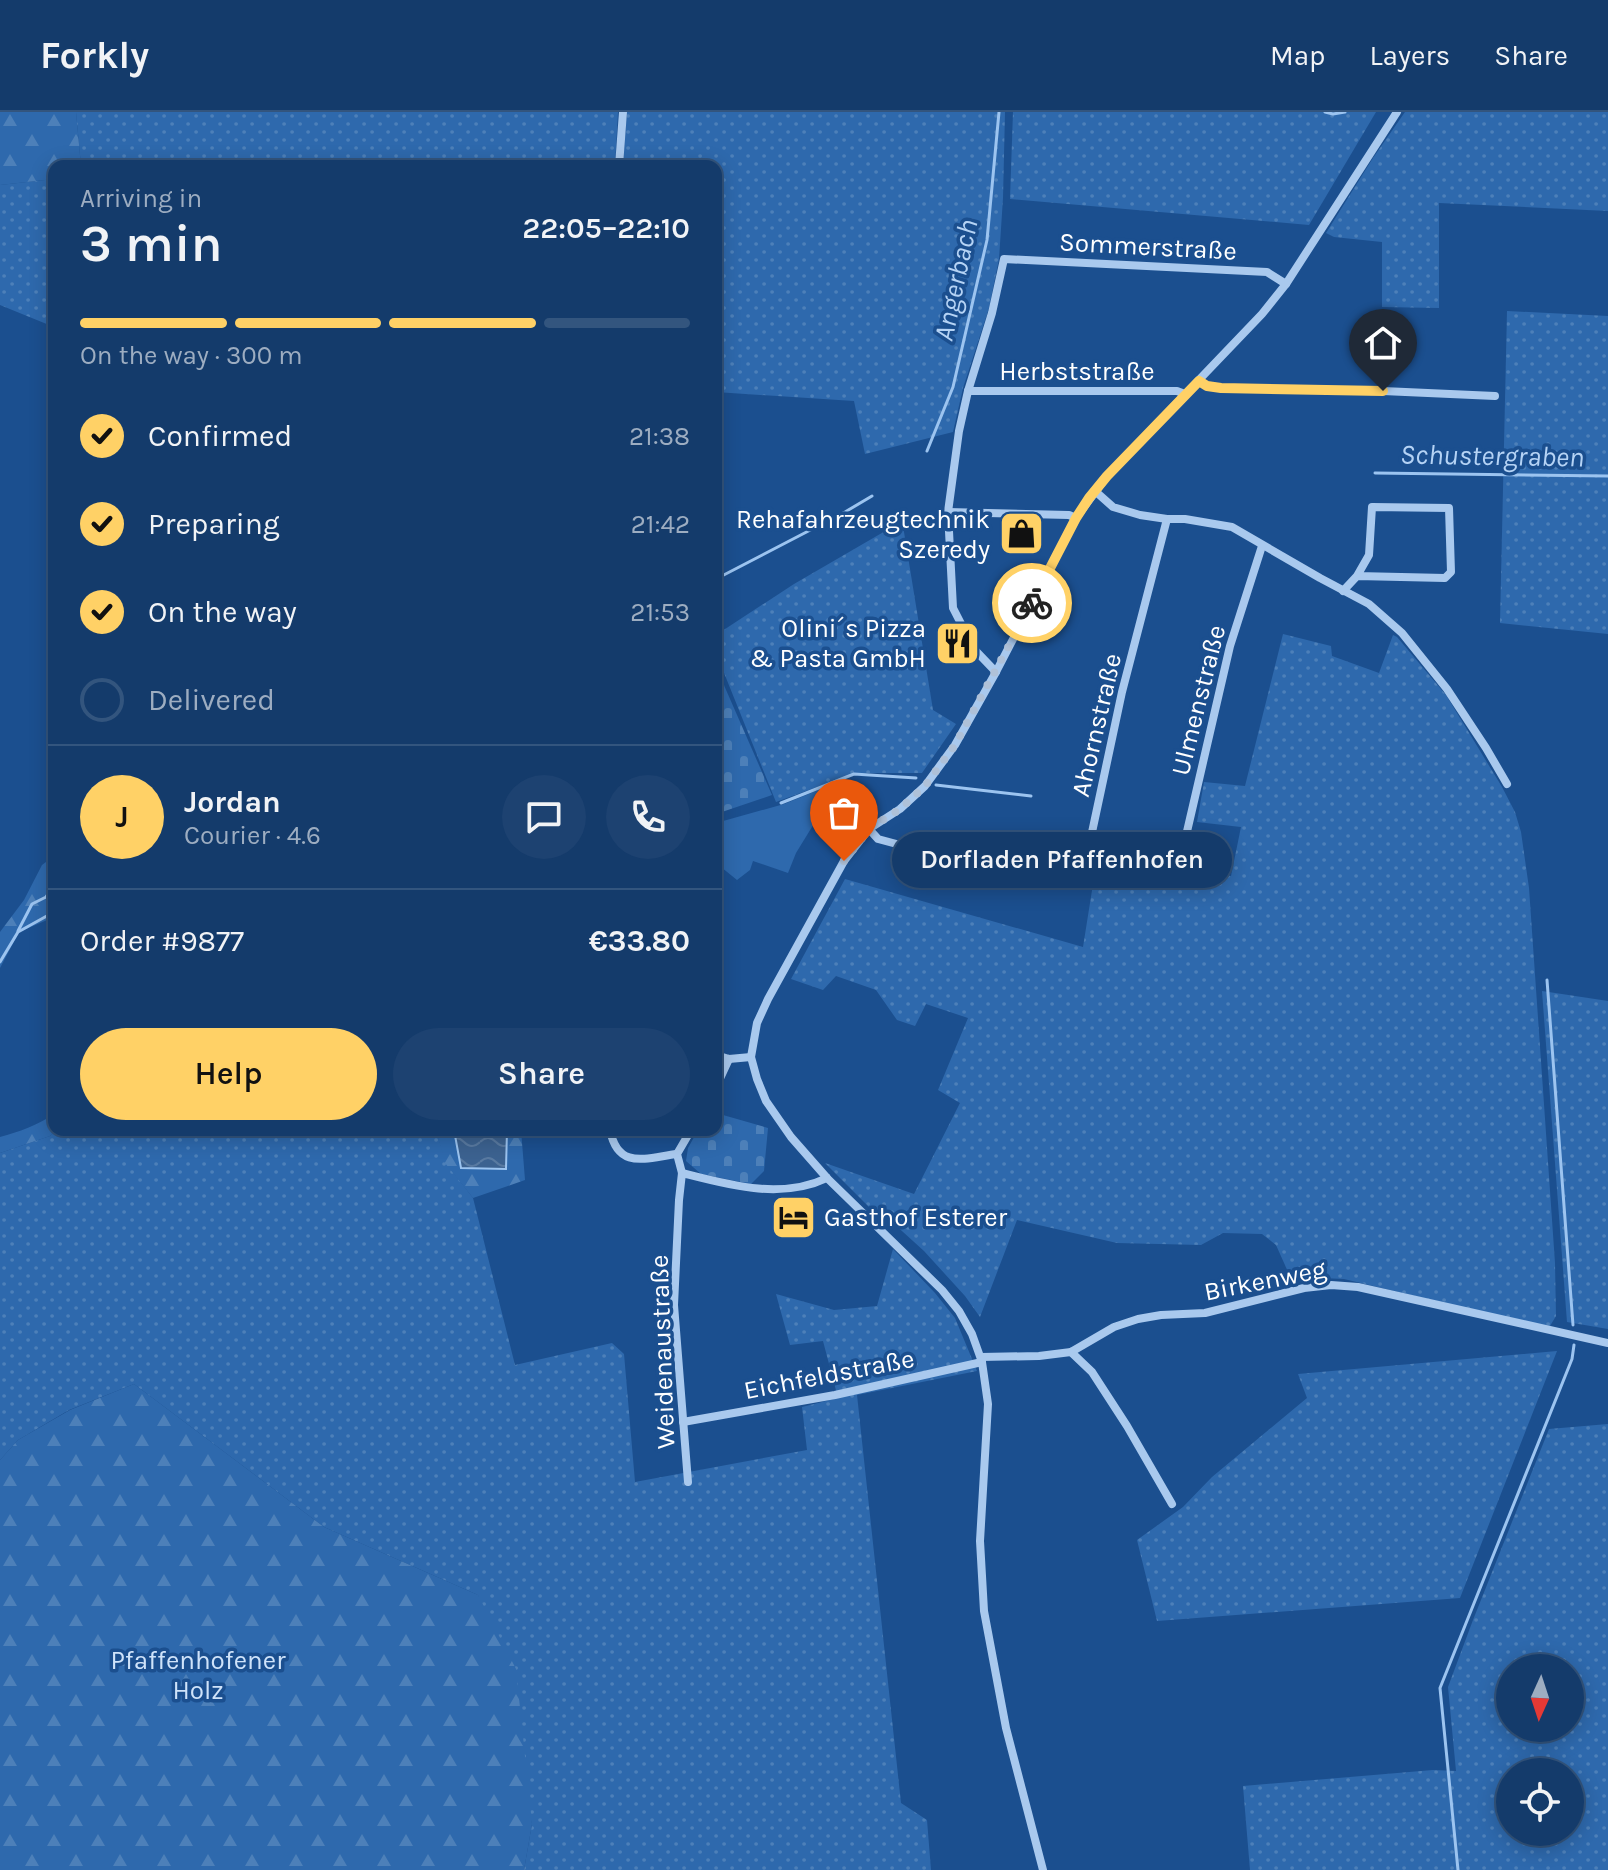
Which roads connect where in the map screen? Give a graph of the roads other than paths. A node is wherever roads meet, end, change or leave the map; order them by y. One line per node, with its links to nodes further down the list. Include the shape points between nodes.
1 (623, 112): 3 (street)
2 (1397, 112): 4 (street)
3 (619, 160)
4 (1286, 284): 5 (street); 6 (street, Sommerstraße, via 1267,272 1004,259)
5 (1199, 381): 7 (street); 8 (street, via 1221,388)
6 (968, 391): 7 (street, Herbststraße); 10 (street)
7 (1185, 394): 9 (street)
8 (1495, 396)
9 (1095, 491): 11 (street); 12 (street, via 1113,507)
10 (948, 512): 11 (street); 16 (street, via 953,608 974,649)
11 (1076, 518): 16 (street)
12 (1167, 519): 13 (street, via 1232,527); 19 (street, Ahornstraße, via 1088,851)
13 (1262, 546): 15 (street); 19 (street, Ulmenstraße, via 1230,646)
14 (1357, 576): 14 (street, via 1445,578 1451,572 1449,508 1372,507 1369,555); 15 (street)
15 (1343, 591): 17 (street, via 1369,604 1412,643)
16 (996, 672): 18 (street, via 925,786)
17 (1507, 784)
18 (869, 829): 20 (street, via 878,839); 22 (street, via 844,861 768,999)
19 (1179, 866)
20 (1057, 880)
21 (722, 1057): 23 (street)
22 (751, 1057): 23 (street); 29 (street, via 766,1101)
23 (729, 1059): 24 (street)
24 (722, 1074)
25 (611, 1136): 27 (street, via 618,1152 628,1157)
26 (688, 1136): 27 (street)
27 (677, 1154): 28 (street, Weidenaustraße)
28 (682, 1173): 29 (street, via 767,1189); 33 (street, Weidenaustraße, via 674,1305)
29 (827, 1178): 32 (street, via 942,1290 972,1334)
30 (1608, 1343): 31 (street, Birkenweg, via 1331,1285 1205,1313 1138,1319)
31 (1071, 1352): 32 (street, Birkenweg); 35 (street, via 1092,1372)
32 (981, 1360): 33 (street, Eichfeldstraße, via 835,1395); 36 (street, via 988,1404 980,1541 984,1611 1006,1728)
33 (683, 1422): 34 (street, Weidenaustraße)
34 (688, 1482)
35 (1172, 1504)
36 (1043, 1870)

